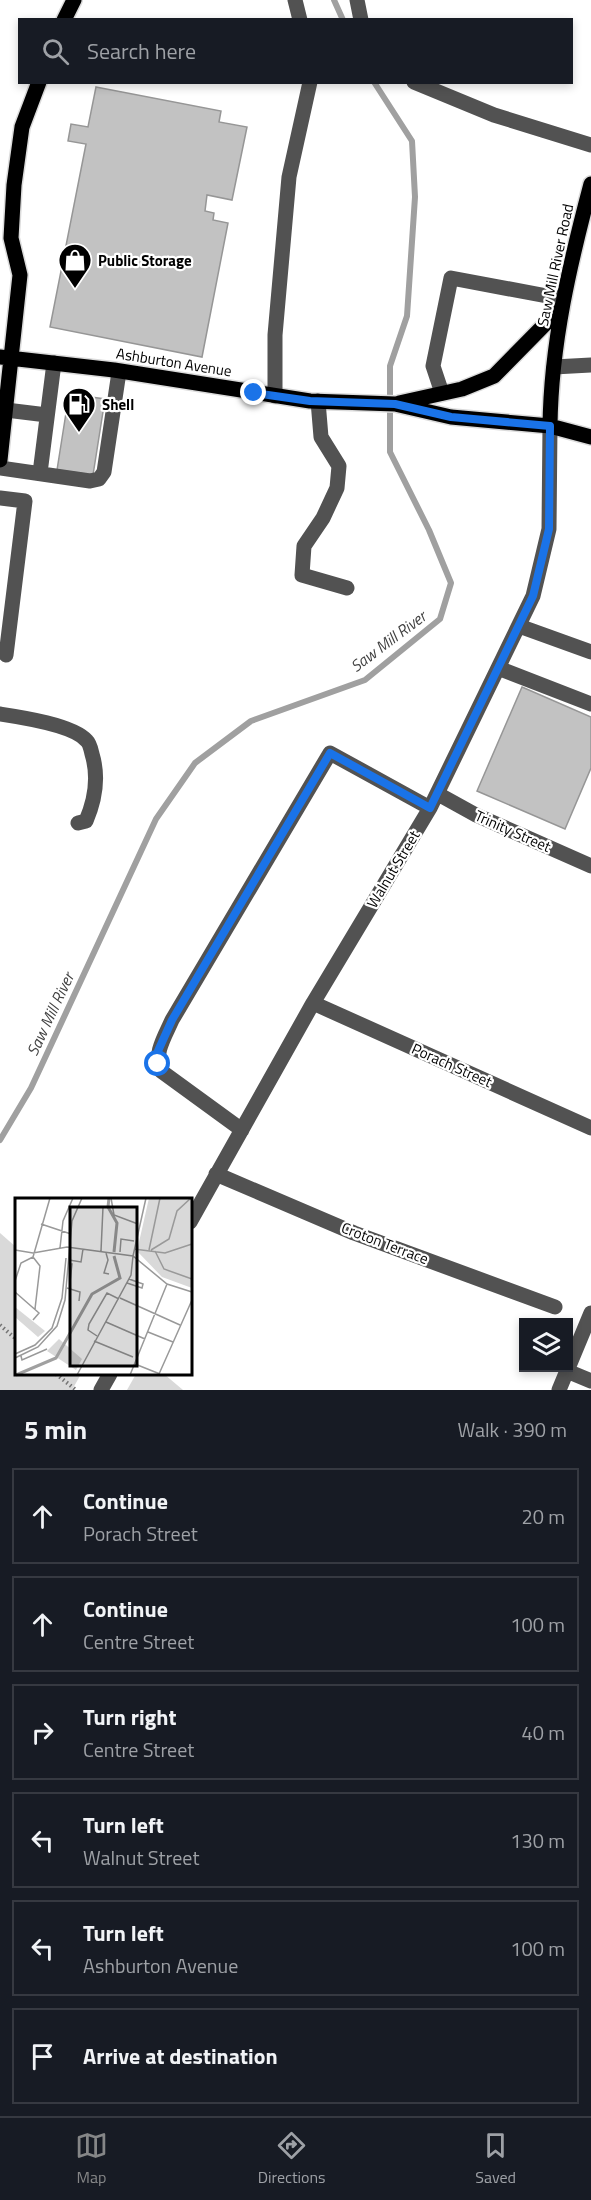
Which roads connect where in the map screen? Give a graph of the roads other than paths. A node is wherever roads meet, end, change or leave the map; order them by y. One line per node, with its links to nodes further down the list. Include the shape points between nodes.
1 (74, 0): 4 (main road)
2 (295, 0): 5 (street)
3 (357, 0): 6 (street)
4 (65, 18)
5 (300, 18)
6 (361, 18)
7 (38, 84): 12 (main road, via 22,127)
8 (310, 84): 20 (street, via 289,177 275,335)
9 (419, 84): 10 (street, via 494,115)
10 (591, 145)
11 (591, 184): 13 (main road, Saw Mill River Road)
12 (4, 240): 14 (main road, via 20,275)
13 (562, 303): 17 (main road, Saw Mill River Road); 19 (main road, via 494,376); 19 (street, via 451,278 434,366)
14 (5, 358): 15 (main road, Ashburton Avenue); 23 (main road)
15 (54, 363): 18 (main road, Ashburton Avenue); 24 (street)
16 (591, 365): 17 (street)
17 (554, 367): 25 (main road, Saw Mill River Road)
18 (119, 372): 20 (main road, Ashburton Avenue); 29 (street, via 104,472 99,479)
19 (442, 393): 22 (main road)
20 (275, 396): 21 (main road, Ashburton Avenue)
21 (318, 401): 22 (main road, Ashburton Avenue); 31 (street, via 321,437 339,466 337,488 304,546 302,575)
22 (395, 404): 25 (main road, Ashburton Avenue, via 451,417)
23 (6, 410): 24 (street); 27 (main road)
24 (47, 415): 29 (street)
25 (550, 426): 26 (main road, Ashburton Avenue); 32 (street, Walnut Street, via 549,529 533,596)
26 (591, 437)
27 (0, 460)
28 (0, 468): 29 (street)
29 (40, 473)
30 (0, 498): 34 (street, via 25,501)
31 (347, 588)
32 (519, 626): 33 (street); 35 (street, Walnut Street)
33 (591, 652)
34 (6, 655)
35 (498, 668): 36 (street); 38 (street, Walnut Street)
36 (591, 704)
37 (0, 714): 40 (street, via 69,729 88,741 96,768 93,802 86,821)
38 (438, 794): 39 (street, Walnut Street); 41 (street, Trinity Street)
39 (430, 808): 42 (street, Walnut Street); 44 (street, via 330,753 172,1020 158,1051 161,1071)
40 (78, 823)
41 (591, 866)
42 (313, 1003): 43 (street, Porach Street); 44 (street, Walnut Street)
43 (591, 1128)
44 (242, 1130): 45 (street, Walnut Street)
45 (216, 1174): 46 (street, Walnut Street); 47 (street, Croton Terrace, via 354,1233)
46 (192, 1218)
47 (555, 1307)
48 (591, 1313): 49 (street)
49 (573, 1356)
50 (567, 1372): 55 (street)
51 (569, 1372): 53 (street)
52 (109, 1375): 54 (street)
53 (591, 1381)
54 (101, 1390)
55 (559, 1390)

